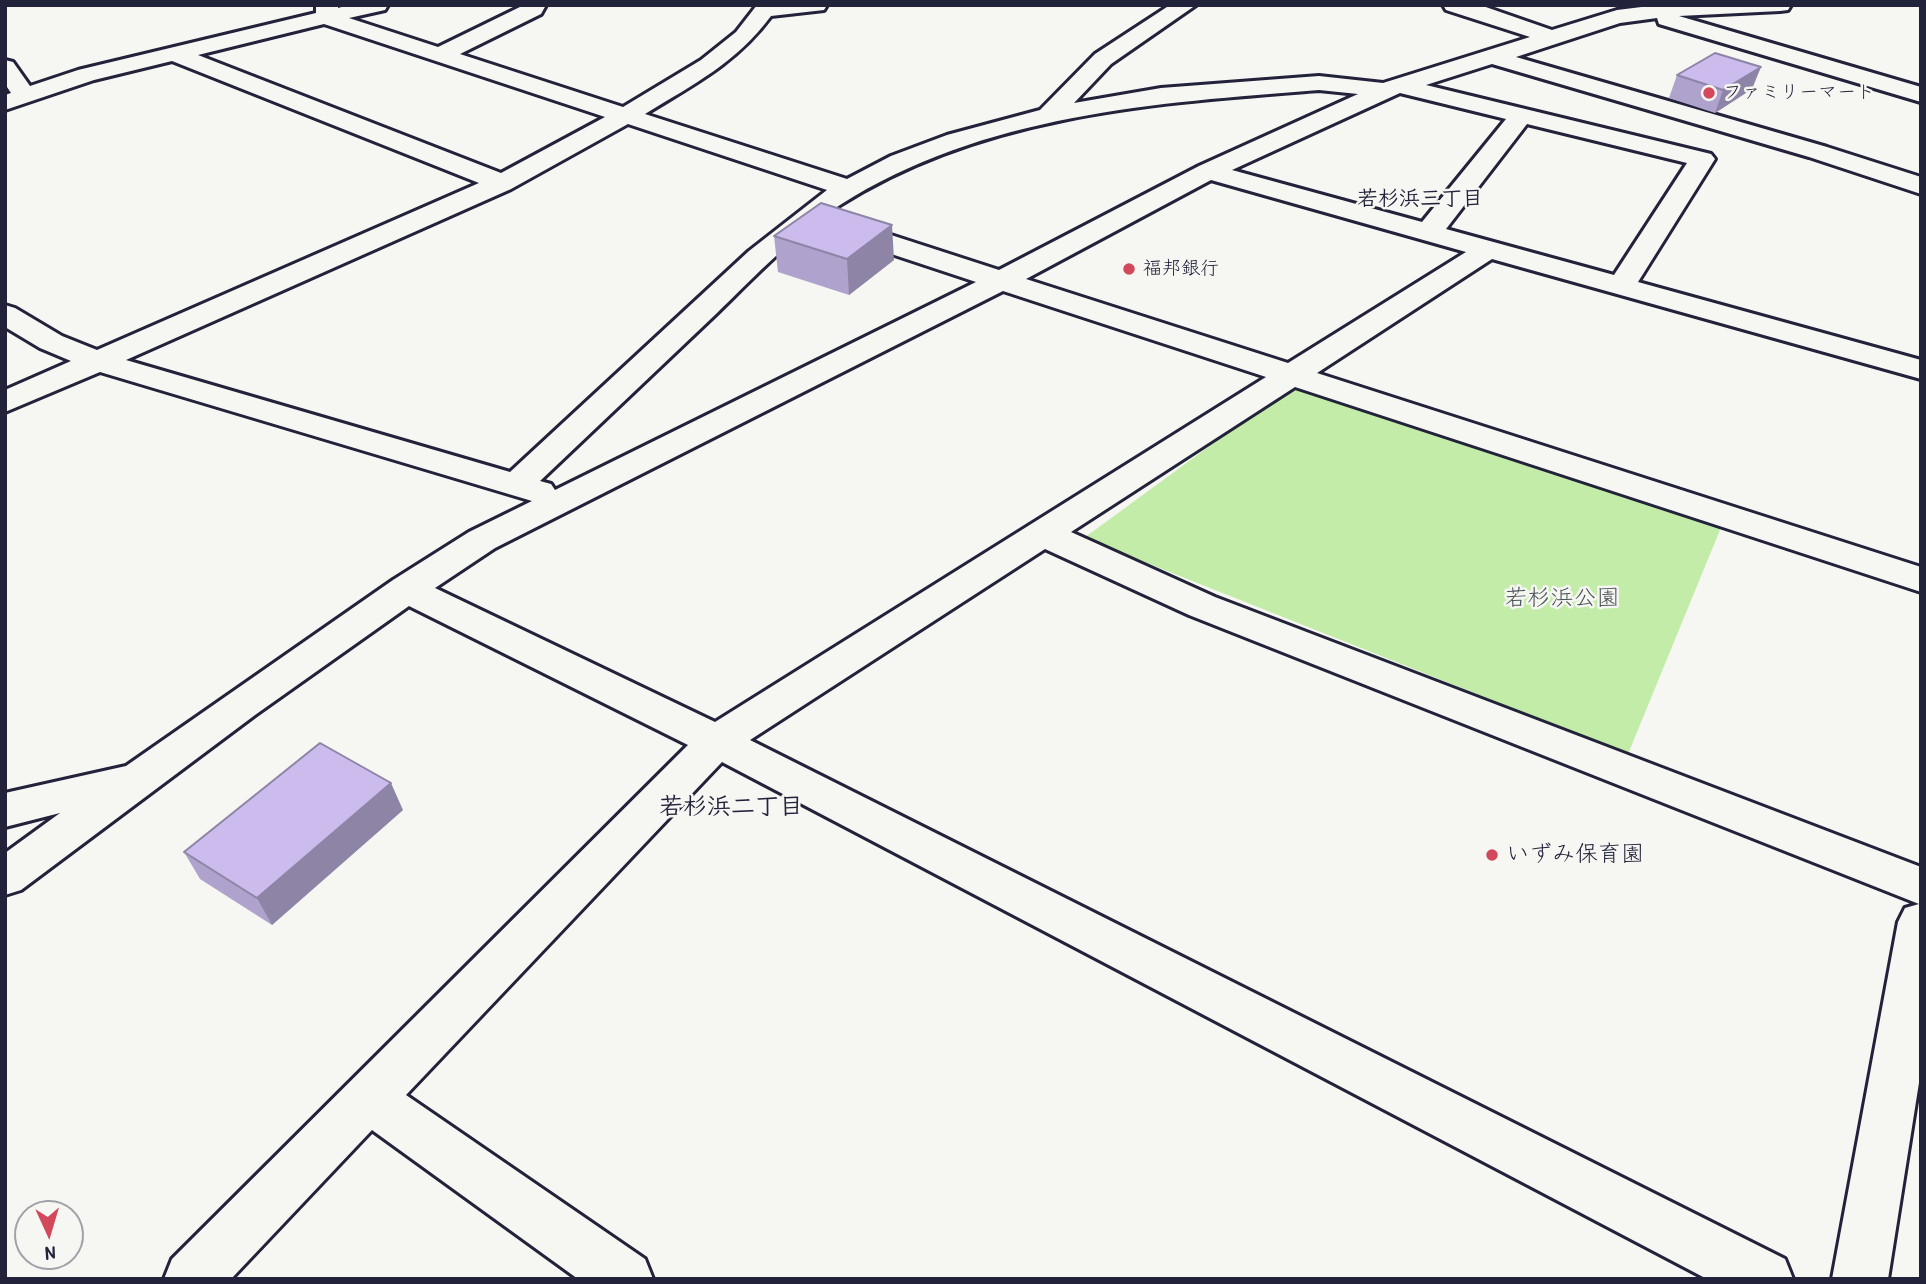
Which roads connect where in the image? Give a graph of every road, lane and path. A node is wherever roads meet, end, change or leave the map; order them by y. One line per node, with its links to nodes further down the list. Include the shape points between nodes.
1 (377, 5): 9 (street)
2 (535, 5): 12 (street)
3 (816, 5): 7 (street)
4 (1185, 5): 19 (street, via 1103,59)
5 (1454, 5): 10 (street)
6 (1780, 5): 8 (street)
7 (766, 7): 18 (street, via 744,37 718,58)
8 (1632, 8): 10 (street); 16 (street)
9 (326, 11): 11 (street); 12 (street)
10 (1549, 37): 13 (street)
11 (175, 54): 17 (street, via 86,75); 22 (street)
12 (440, 55): 18 (street)
13 (1489, 56): 15 (street); 23 (street)
14 (5, 67): 17 (street)
15 (1393, 88): 19 (street, via 1319,83 1161,95); 20 (street); 21 (street)
16 (1921, 95)
17 (15, 100)
18 (627, 115): 22 (street); 24 (street)
19 (1049, 115): 24 (street, via 956,140 900,161)
20 (1522, 115): 26 (street); 29 (street, via 1702,159)
21 (1208, 171): 26 (street); 28 (street)
22 (502, 183): 31 (street)
23 (1921, 186)
24 (850, 189): 25 (street)
25 (808, 217): 28 (street); 35 (street, via 759,257)
26 (1429, 233): 27 (street)
27 (1489, 249): 29 (street); 33 (street)
28 (1000, 281): 33 (street); 36 (street)
29 (1621, 286): 32 (street)
30 (5, 314): 31 (street, via 51,342)
31 (97, 360): 34 (street); 35 (street)
32 (1921, 370)
33 (1290, 375): 37 (street); 38 (street)
34 (5, 402)
35 (516, 485): 36 (street)
36 (562, 499): 39 (street, via 482,540)
37 (1042, 533): 40 (street); 44 (street, via 1202,606)
38 (1921, 580)
39 (406, 589): 40 (street); 41 (street)
40 (717, 741): 46 (street); 49 (street)
41 (139, 777): 42 (street); 43 (street)
42 (5, 810)
43 (5, 877)
44 (1921, 886)
45 (1921, 922): 50 (street)
46 (369, 1098): 47 (street); 48 (street)
47 (192, 1279)
48 (625, 1279)
49 (1765, 1279)
50 (1860, 1279)

